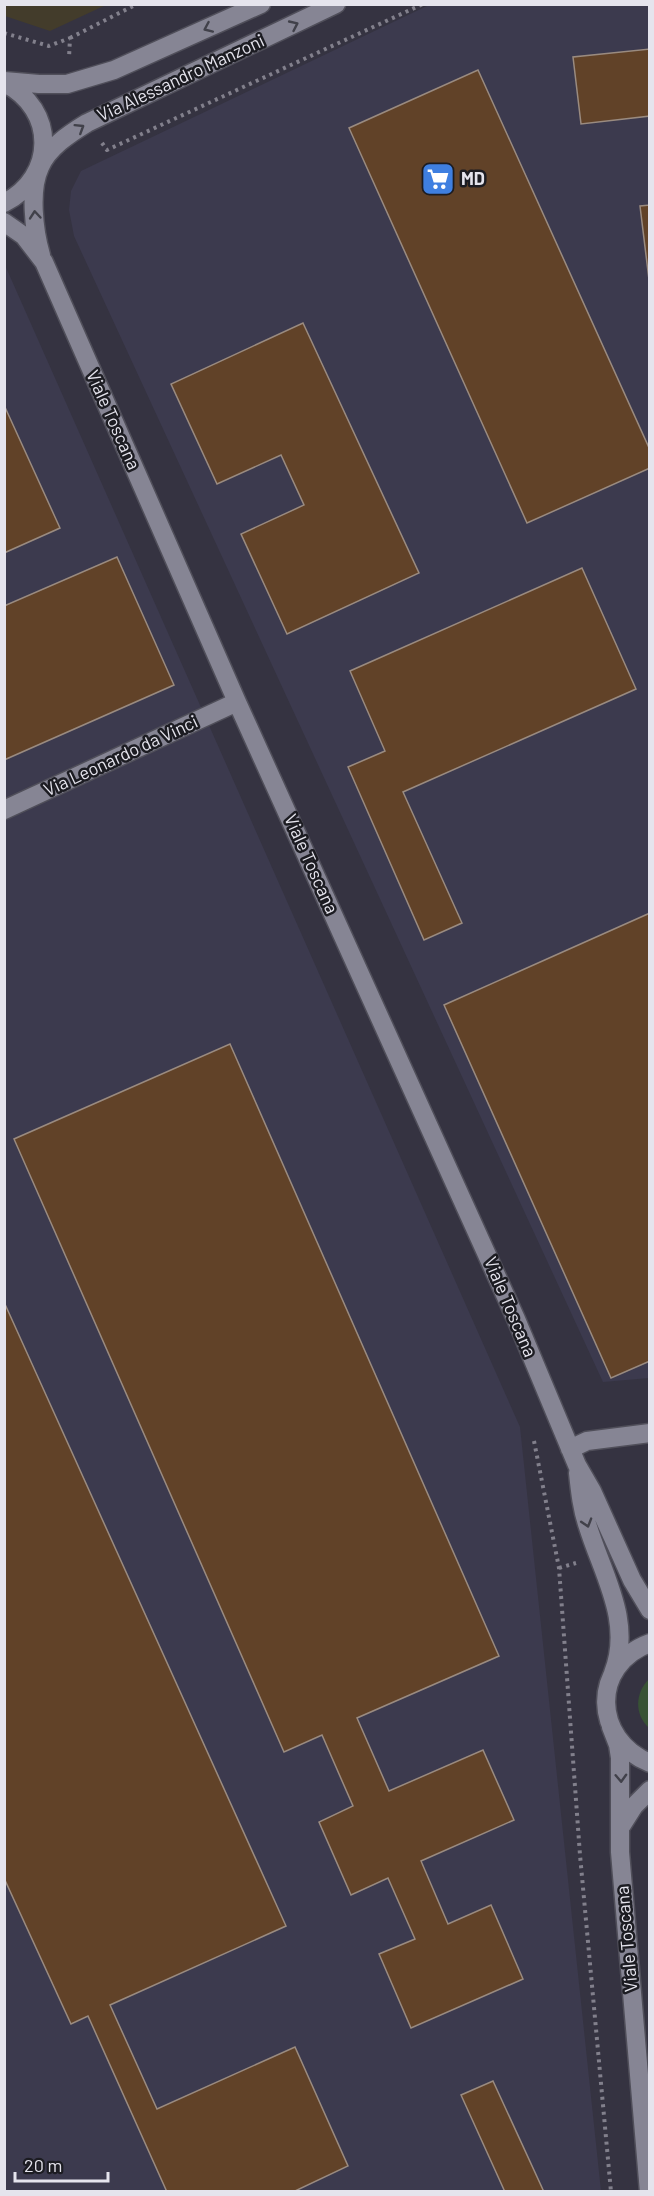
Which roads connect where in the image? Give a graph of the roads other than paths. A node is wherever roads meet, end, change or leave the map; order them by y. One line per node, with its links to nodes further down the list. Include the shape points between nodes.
1 (261, 4): 3 (street, Via Alessandro Manzoni, one-way to 3, via 114,70 67,84)
2 (336, 4): 4 (street, Via Alessandro Manzoni, one-way to 2, via 58,144 87,123)
3 (4, 82): 4 (street, Viale Toscana, via 27,99 39,120 44,140)
4 (39, 168): 5 (street, Via Alessandro Manzoni, via 26,189); 7 (street, Viale Toscana, one-way to 4, via 34,203)
5 (4, 203)
6 (4, 222): 7 (street, Viale Toscana, via 24,236)
7 (44, 262): 8 (street, Viale Toscana)
8 (237, 702): 9 (street, Via Leonardo da Vinci); 11 (street, Viale Toscana, via 460,1194)
9 (4, 810)
10 (650, 1433): 11 (street, via 587,1441)
11 (573, 1457): 12 (street, Viale Toscana); 14 (street, Viale Toscana, one-way to 14, via 584,1514 620,1623 620,1653)
12 (650, 1610)
13 (650, 1643): 14 (street, via 630,1653)
14 (613, 1673): 15 (street, Viale Toscana, via 606,1702)
15 (611, 1727): 16 (street, via 628,1751); 18 (street, Viale Toscana, one-way to 18, via 620,1758)
16 (650, 1763)
17 (650, 1790): 18 (street, via 634,1806)
18 (620, 1830): 19 (street, Viale Toscana)
19 (649, 2192)

